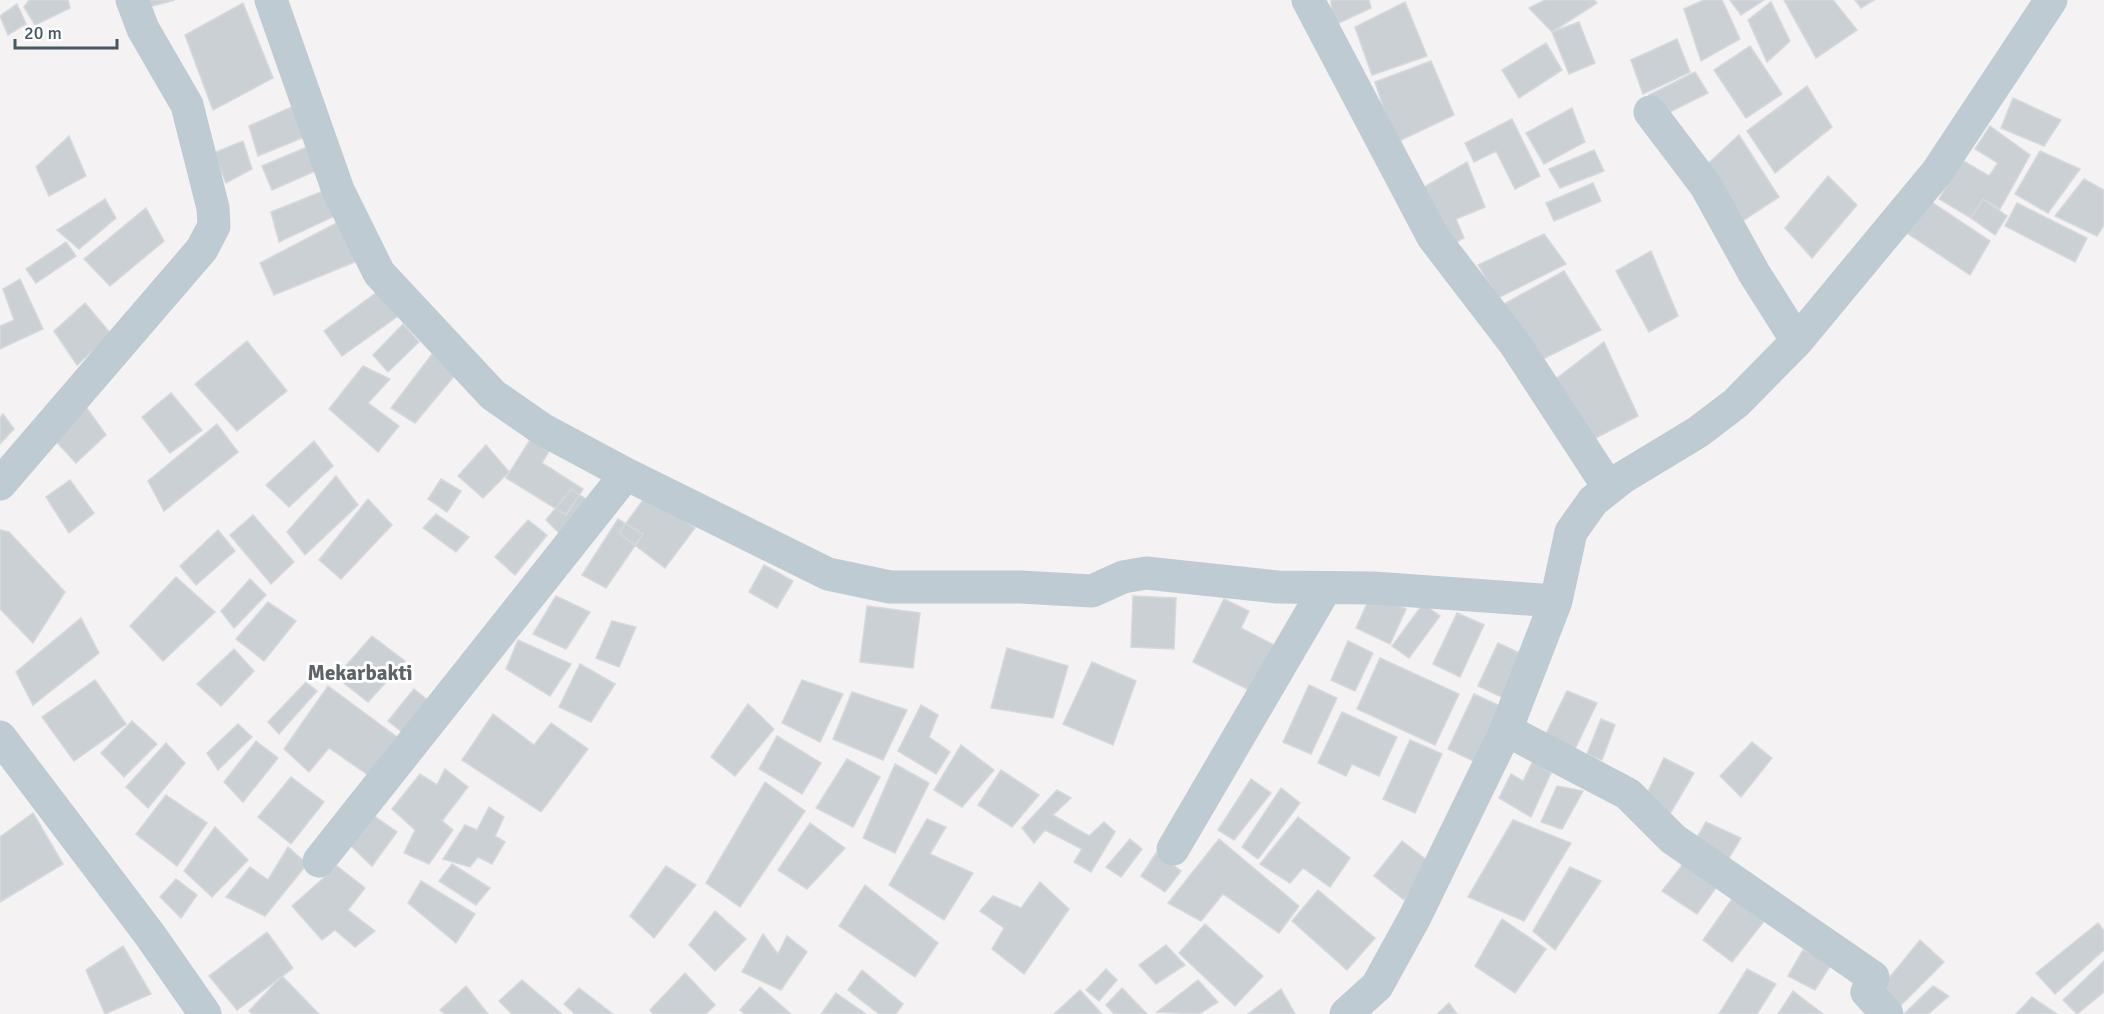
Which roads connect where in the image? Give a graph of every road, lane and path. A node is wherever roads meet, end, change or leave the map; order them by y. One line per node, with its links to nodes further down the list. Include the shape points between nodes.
1 (132, 0): 8 (street, via 143,29 187,105 214,226 202,249)
2 (271, 0): 7 (street, via 338,190 380,273 493,395 542,429)
3 (1308, 0): 9 (street, via 1433,237 1515,344)
4 (2050, 0): 6 (street, via 1937,172)
5 (1650, 112): 6 (street, via 1706,186)
6 (1797, 341): 9 (street, via 1736,403)
7 (626, 474): 10 (street, via 828,574 890,587 1092,591 1123,577 1146,573); 15 (street)
8 (0, 484)
9 (1609, 488): 11 (street, via 1593,501 1571,532)
10 (1325, 589): 11 (street, via 1373,588); 14 (street)
11 (1556, 601): 12 (street)
12 (1506, 730): 17 (street, via 1377,986); 18 (street, via 1628,794 1673,839 1873,977 1867,992)
13 (0, 737): 16 (street)
14 (1173, 849)
15 (319, 861)
16 (205, 1014)
17 (1346, 1014)
18 (1887, 1014)

